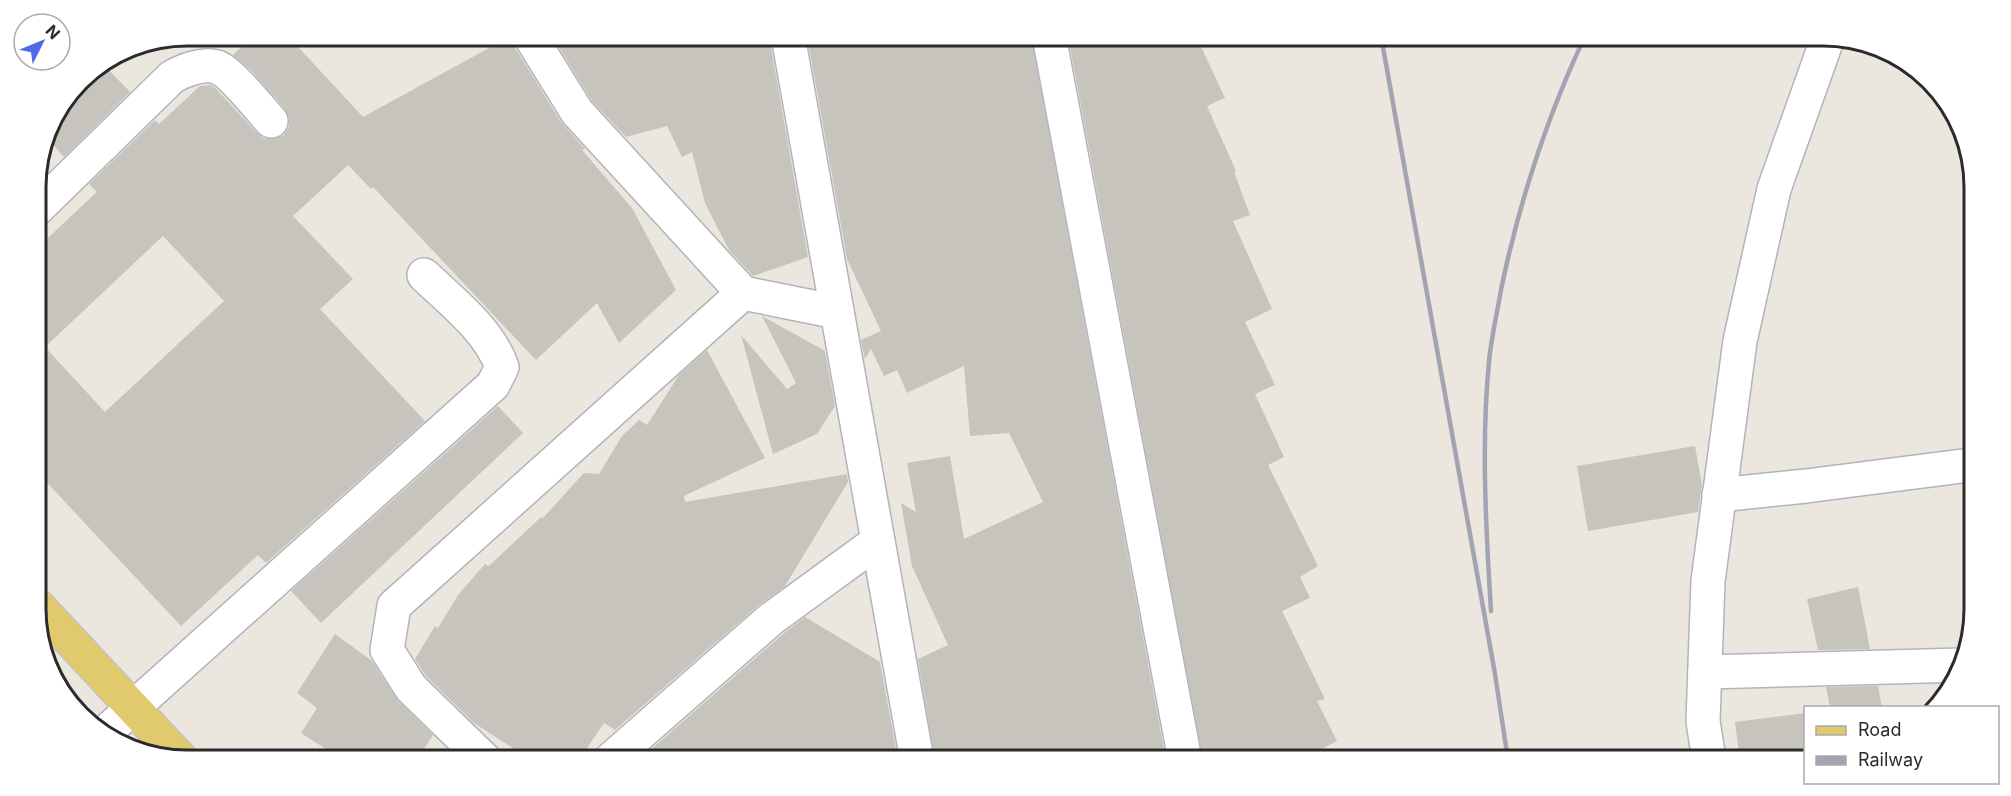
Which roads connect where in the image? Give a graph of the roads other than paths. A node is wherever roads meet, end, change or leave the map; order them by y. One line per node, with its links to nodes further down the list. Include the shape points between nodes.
1 (1051, 46): 19 (lane)
2 (1825, 46): 11 (lane, via 1774,189 1740,341)
3 (537, 47): 8 (lane, via 577,112)
4 (790, 47): 9 (lane)
5 (271, 121): 6 (lane, via 218,67 184,70 172,77)
6 (47, 199)
7 (424, 275): 16 (lane, via 497,352 502,367 493,385)
8 (743, 293): 9 (lane); 21 (lane, via 394,606 387,650 411,687)
9 (837, 312): 12 (lane)
10 (1964, 466): 11 (lane)
11 (1719, 495): 15 (lane, via 1708,580)
12 (878, 541): 22 (lane, via 771,619); 23 (lane)
13 (47, 615): 16 (main road)
14 (1953, 664): 15 (lane)
15 (1705, 672): 20 (lane, via 1703,722)
16 (133, 707): 17 (lane); 18 (main road)
17 (111, 727)
18 (171, 748)
19 (1183, 749)
20 (1707, 749)
21 (475, 750)
22 (622, 750)
23 (915, 750)

